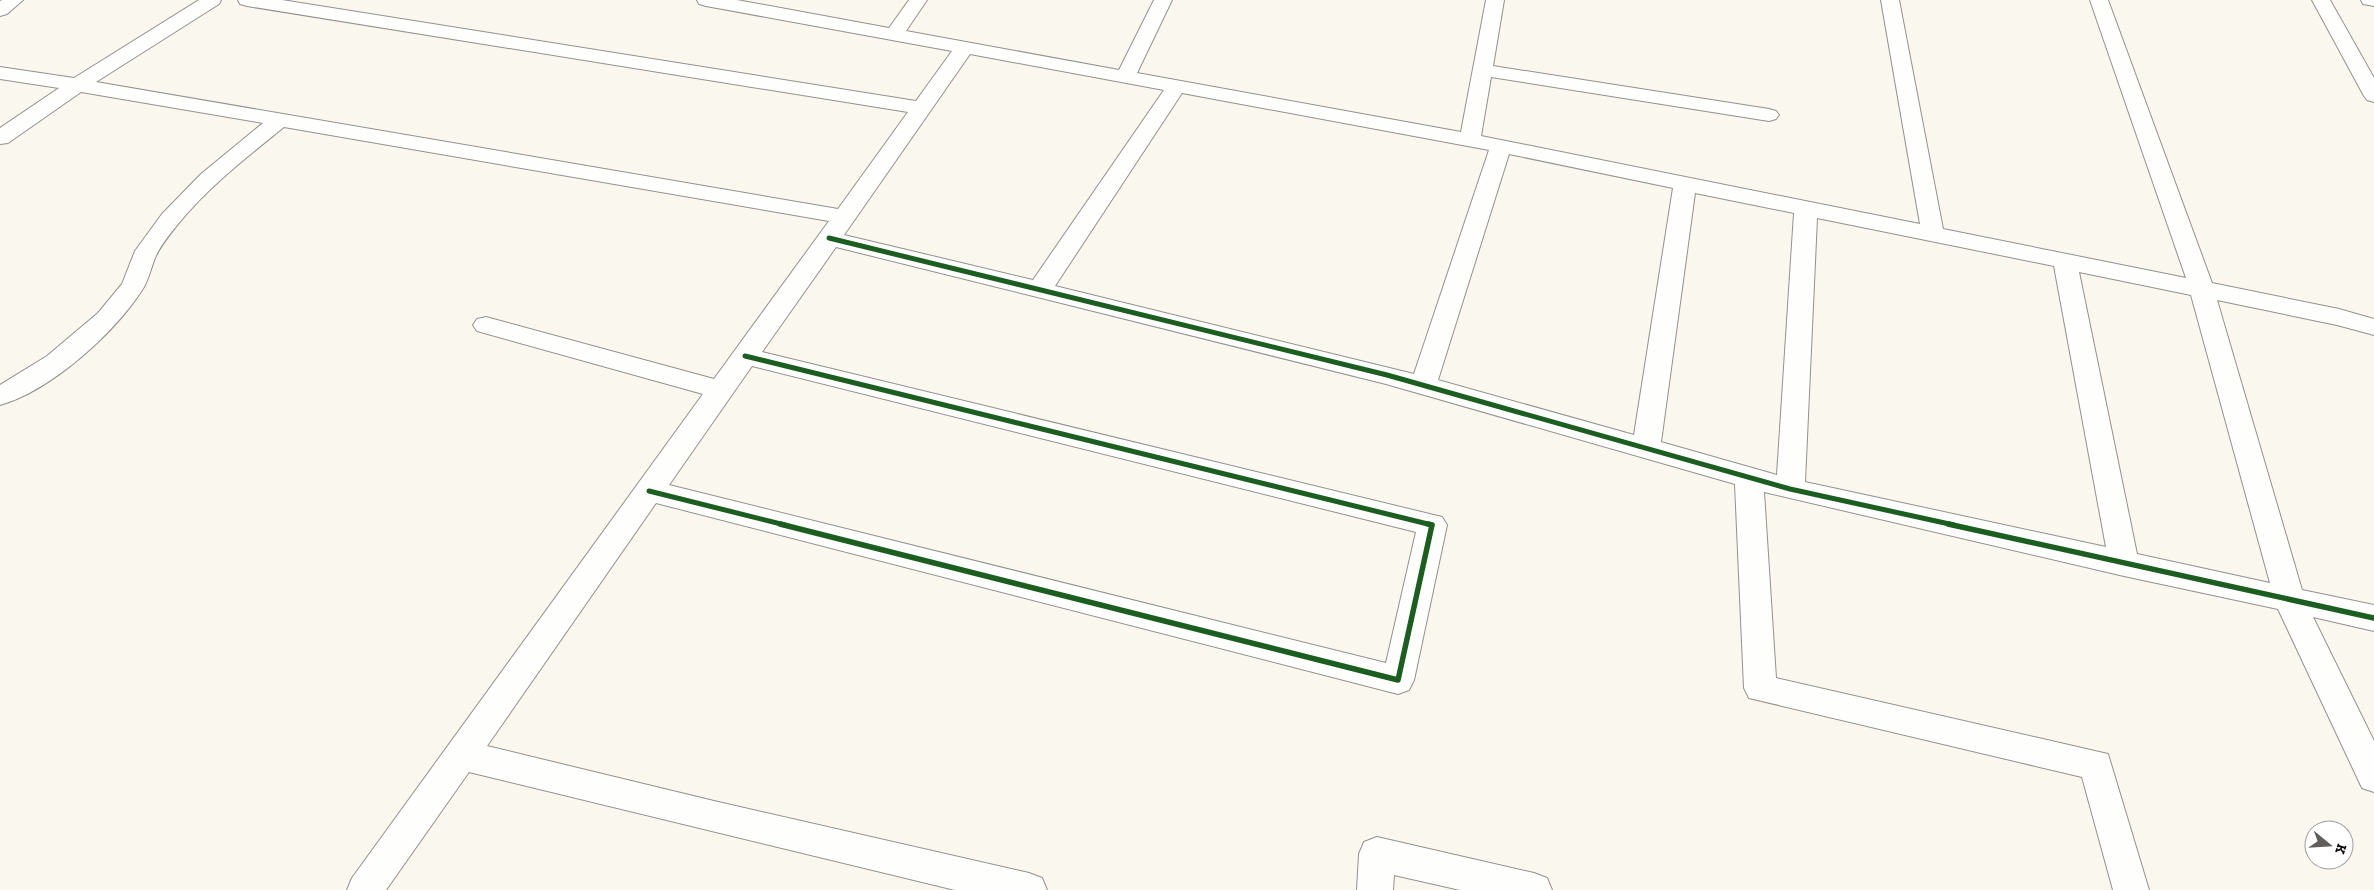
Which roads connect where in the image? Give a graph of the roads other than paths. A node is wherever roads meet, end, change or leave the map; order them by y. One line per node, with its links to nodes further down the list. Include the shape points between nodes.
1 (14, 0): 11 (street)
2 (212, 0): 17 (street)
3 (247, 0): 20 (street)
4 (706, 0): 12 (street)
5 (918, 0): 12 (street)
6 (1163, 0): 16 (street)
7 (1495, 0): 14 (street)
8 (1890, 0): 29 (street)
9 (2099, 0): 32 (street)
10 (2321, 0): 19 (street)
11 (0, 10)
12 (894, 34): 13 (street)
13 (966, 46): 16 (street); 20 (street)
14 (1483, 70): 21 (street); 24 (street)
15 (0, 73): 17 (street)
16 (1126, 76): 18 (street)
17 (77, 85): 22 (street); 23 (street)
18 (1177, 85): 24 (street); 31 (street)
19 (2374, 96)
20 (922, 108): 28 (street)
21 (1768, 115)
22 (280, 120): 28 (street); 38 (street, via 208,180 171,218 143,257 134,283 119,305 94,331)
23 (0, 138)
24 (1470, 140): 25 (street)
25 (1501, 146): 26 (street); 36 (street)
26 (1685, 184): 27 (street); 39 (street)
27 (1806, 209): 29 (street); 41 (street)
28 (837, 227): 31 (street); 35 (street)
29 (1933, 235): 30 (street)
30 (2065, 262): 32 (street); 43 (street)
31 (1040, 289): 36 (street)
32 (2202, 290): 34 (street); 44 (street)
33 (486, 325): 37 (street)
34 (2374, 327)
35 (745, 356): 37 (street); 42 (street, via 1432,526 1398,680)
36 (1423, 385): 39 (street)
37 (720, 390): 42 (street)
38 (0, 396)
39 (1646, 448): 40 (street)
40 (1749, 477): 41 (street); 52 (street, via 1760,688 2096,765)
41 (1790, 489): 43 (street)
42 (649, 491): 46 (street)
43 (2124, 564): 44 (street)
44 (2290, 601): 45 (street); 47 (street)
45 (2374, 618)
46 (461, 755): 48 (street); 49 (street)
47 (2374, 777)
48 (365, 890)
49 (1029, 890)
50 (1375, 890): 51 (street, via 1377,854)
51 (1534, 890)
52 (2131, 890)

